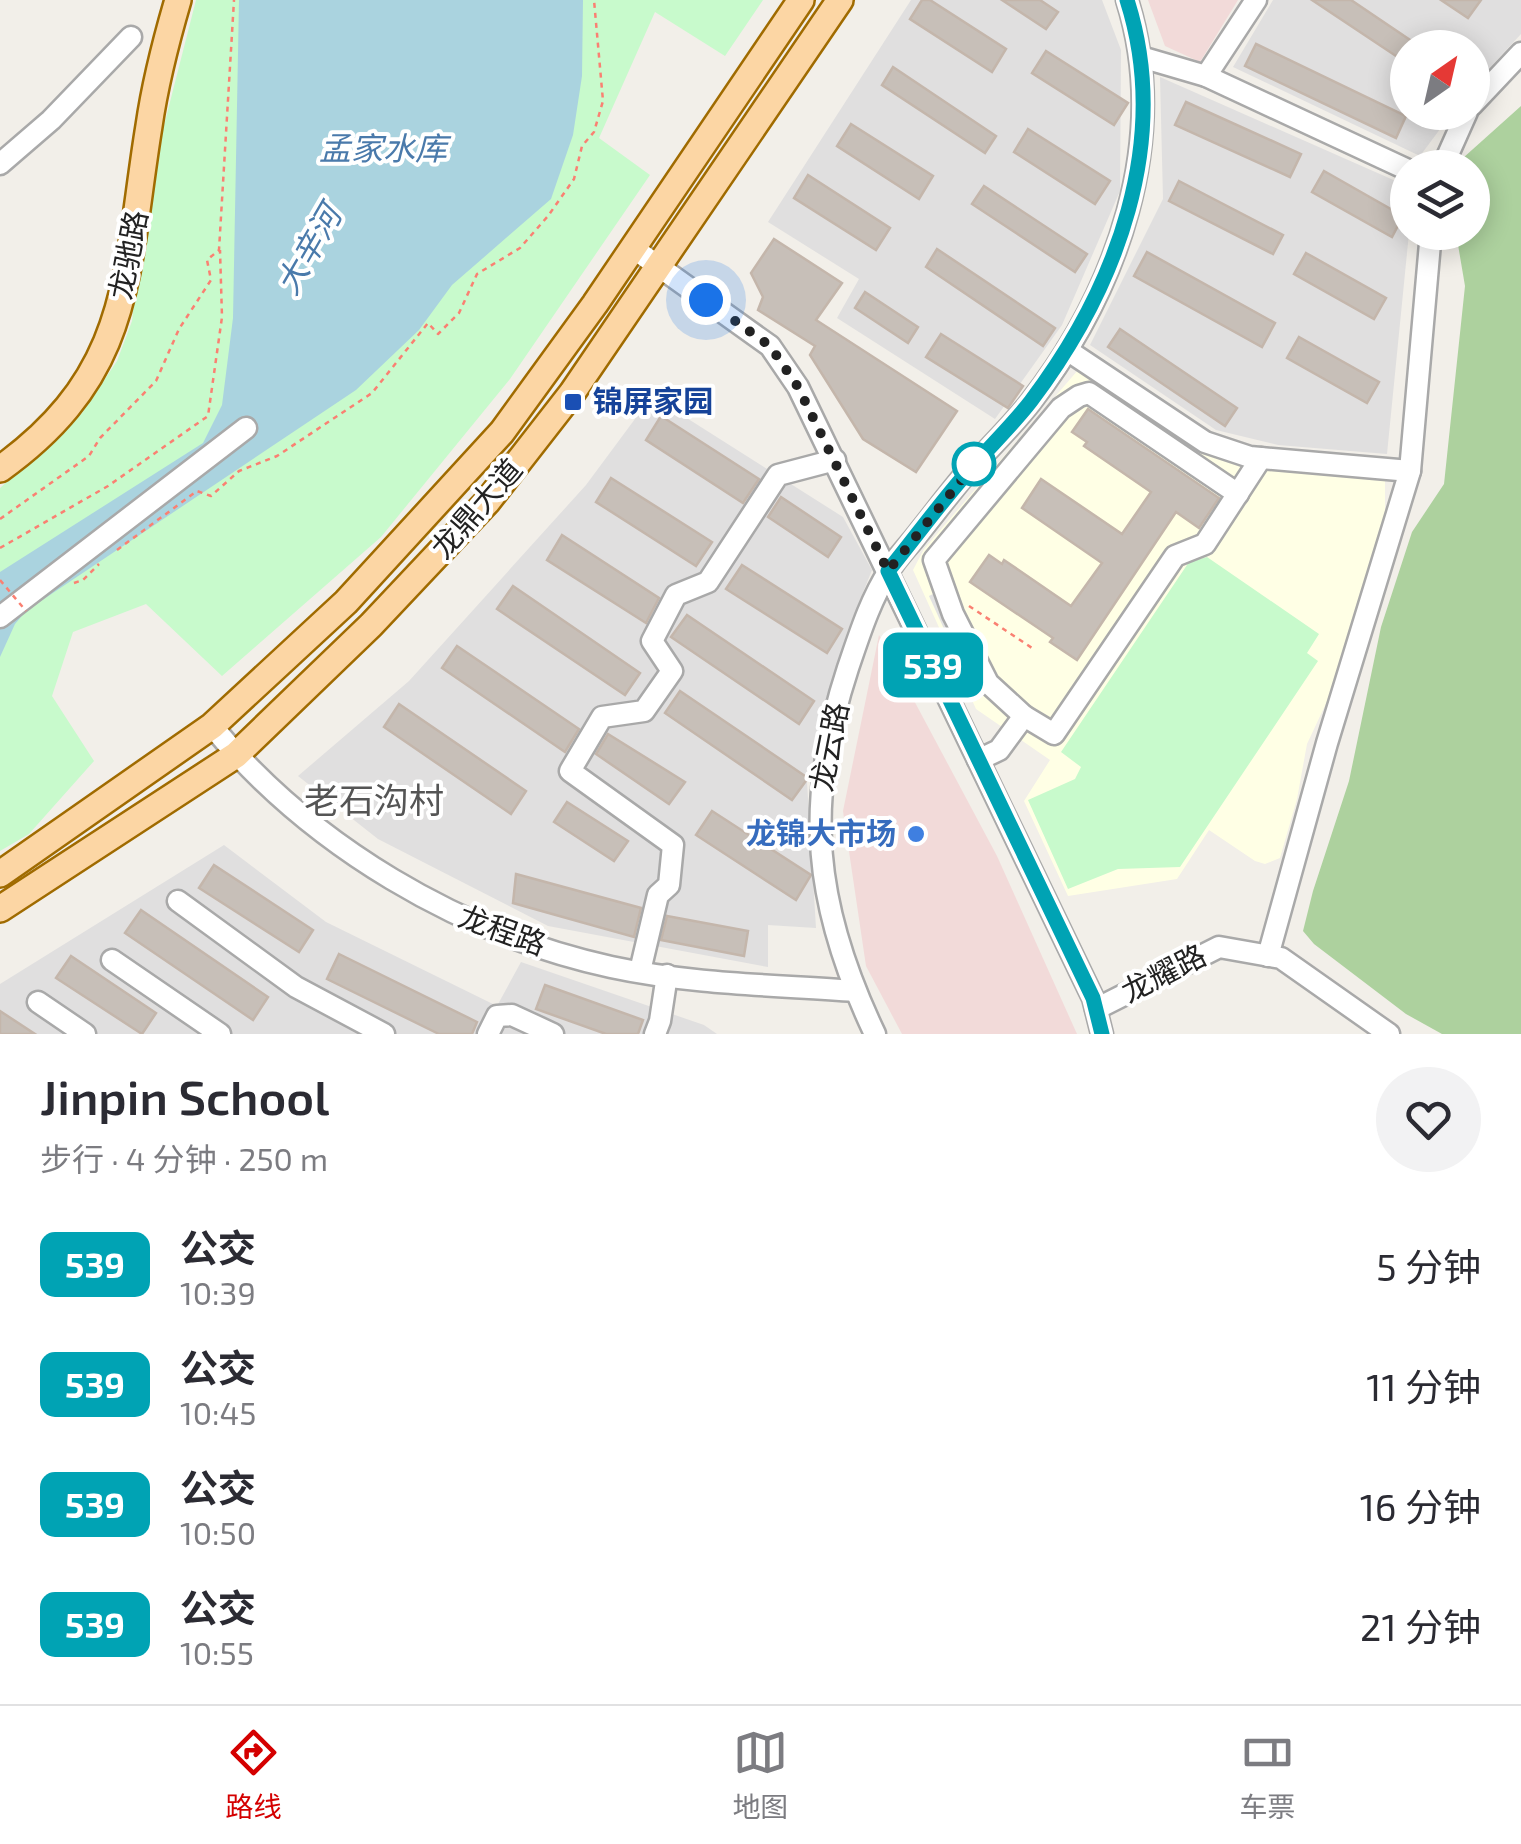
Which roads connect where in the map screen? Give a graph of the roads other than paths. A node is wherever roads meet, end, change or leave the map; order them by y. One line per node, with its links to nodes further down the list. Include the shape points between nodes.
1 (165, 0): 19 (main road, 龙驰路, via 149,54 106,308 61,390)
2 (178, 0): 22 (main road, 龙驰路, via 148,127 117,316 70,406)
3 (801, 0): 14 (main road, 龙鼎大道)
4 (840, 0): 16 (main road, 龙鼎大道)
5 (1126, 0): 9 (street, 龙云路)
6 (1256, 0): 10 (street)
7 (132, 37): 13 (street)
8 (1521, 54): 11 (street)
9 (1141, 56): 10 (street); 17 (street, 龙云路, via 1140,157 1130,214)
10 (1206, 76): 12 (street)
11 (1490, 86)
12 (1390, 162)
13 (0, 164)
14 (633, 248): 16 (street); 28 (main road, 龙鼎大道, via 502,432 346,602)
15 (1429, 250): 23 (street)
16 (658, 268): 21 (street, via 770,346); 29 (main road, 龙鼎大道, via 487,502)
17 (1066, 350): 20 (street, via 1205,442); 25 (street, 龙云路, via 1030,404)
18 (246, 428): 26 (street)
19 (0, 449)
20 (1261, 458): 23 (street); 24 (street)
21 (835, 460): 25 (street); 36 (street, via 778,476 708,582 676,595 652,641 672,671 644,711 602,717 570,771 673,846 669,885 658,896)
22 (0, 469)
23 (1410, 471): 34 (street)
24 (1238, 494): 27 (street, via 1204,544 1175,556 1054,734); 27 (street, via 1090,393 1061,408 934,560 988,683)
25 (888, 571): 30 (street); 38 (street, 龙云路, via 832,717 818,806 828,910)
26 (0, 617)
27 (1024, 716): 30 (street, via 998,750)
28 (212, 726): 29 (street, 龙程路); 31 (main road, 龙鼎大道)
29 (236, 755): 33 (main road, 龙鼎大道); 36 (street, 龙程路, via 306,818 445,909 521,941)
30 (978, 760): 40 (street)
31 (0, 874)
32 (178, 901): 43 (street, via 296,988)
33 (0, 909)
34 (1268, 956): 40 (street, 龙耀路, via 1219,947); 49 (street, 龙耀路, via 1281,958)
35 (112, 960): 42 (street)
36 (640, 971): 37 (street, 龙程路)
37 (667, 975): 38 (street, 龙程路); 46 (street)
38 (854, 990): 47 (street, 龙云路)
39 (38, 1002): 41 (street)
40 (1096, 1009): 48 (street)
41 (85, 1034)
42 (220, 1034)
43 (384, 1034)
44 (488, 1034): 45 (street, via 497,1016)
45 (553, 1034)
46 (654, 1034)
47 (875, 1034)
48 (1102, 1034)
49 (1389, 1034)

